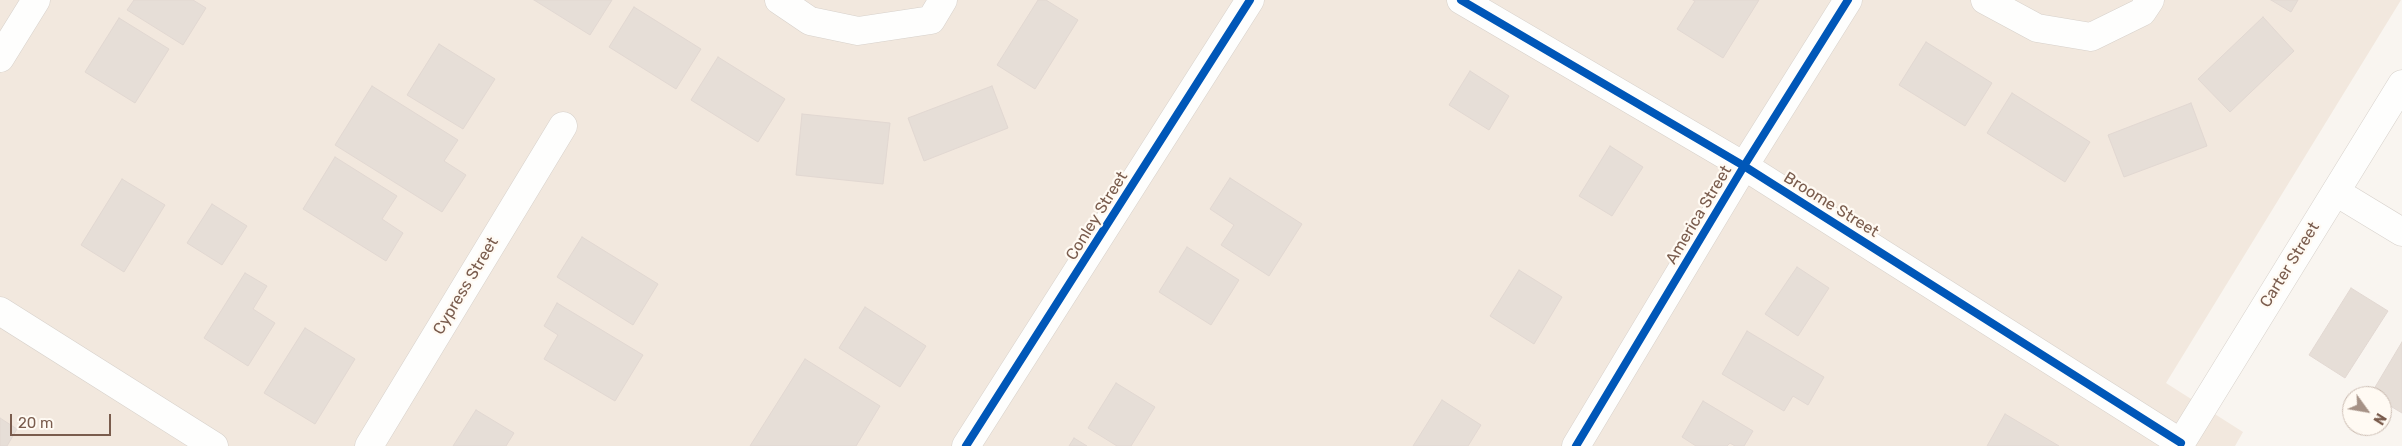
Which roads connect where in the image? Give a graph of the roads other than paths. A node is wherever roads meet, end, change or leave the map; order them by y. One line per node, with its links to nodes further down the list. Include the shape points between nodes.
1 (36, 0): 9 (street)
2 (779, 0): 8 (street, via 810,21 858,32)
3 (1250, 0): 19 (street, Conley Street)
4 (1462, 0): 12 (street, Broome Street)
5 (1848, 0): 12 (street, America Street)
6 (1985, 0): 7 (street, via 2037,28 2091,37 2142,12)
7 (2150, 0)
8 (937, 10)
9 (0, 58)
10 (2402, 84): 13 (street, Carter Street)
11 (564, 126): 18 (street, Cypress Street)
12 (1744, 166): 16 (street, Broome Street); 20 (street, America Street)
13 (2336, 192): 14 (street); 16 (street, Carter Street)
14 (2402, 232)
15 (0, 311): 17 (street)
16 (2180, 444)
17 (214, 446)
18 (369, 446)
19 (966, 446)
20 (1576, 446)

